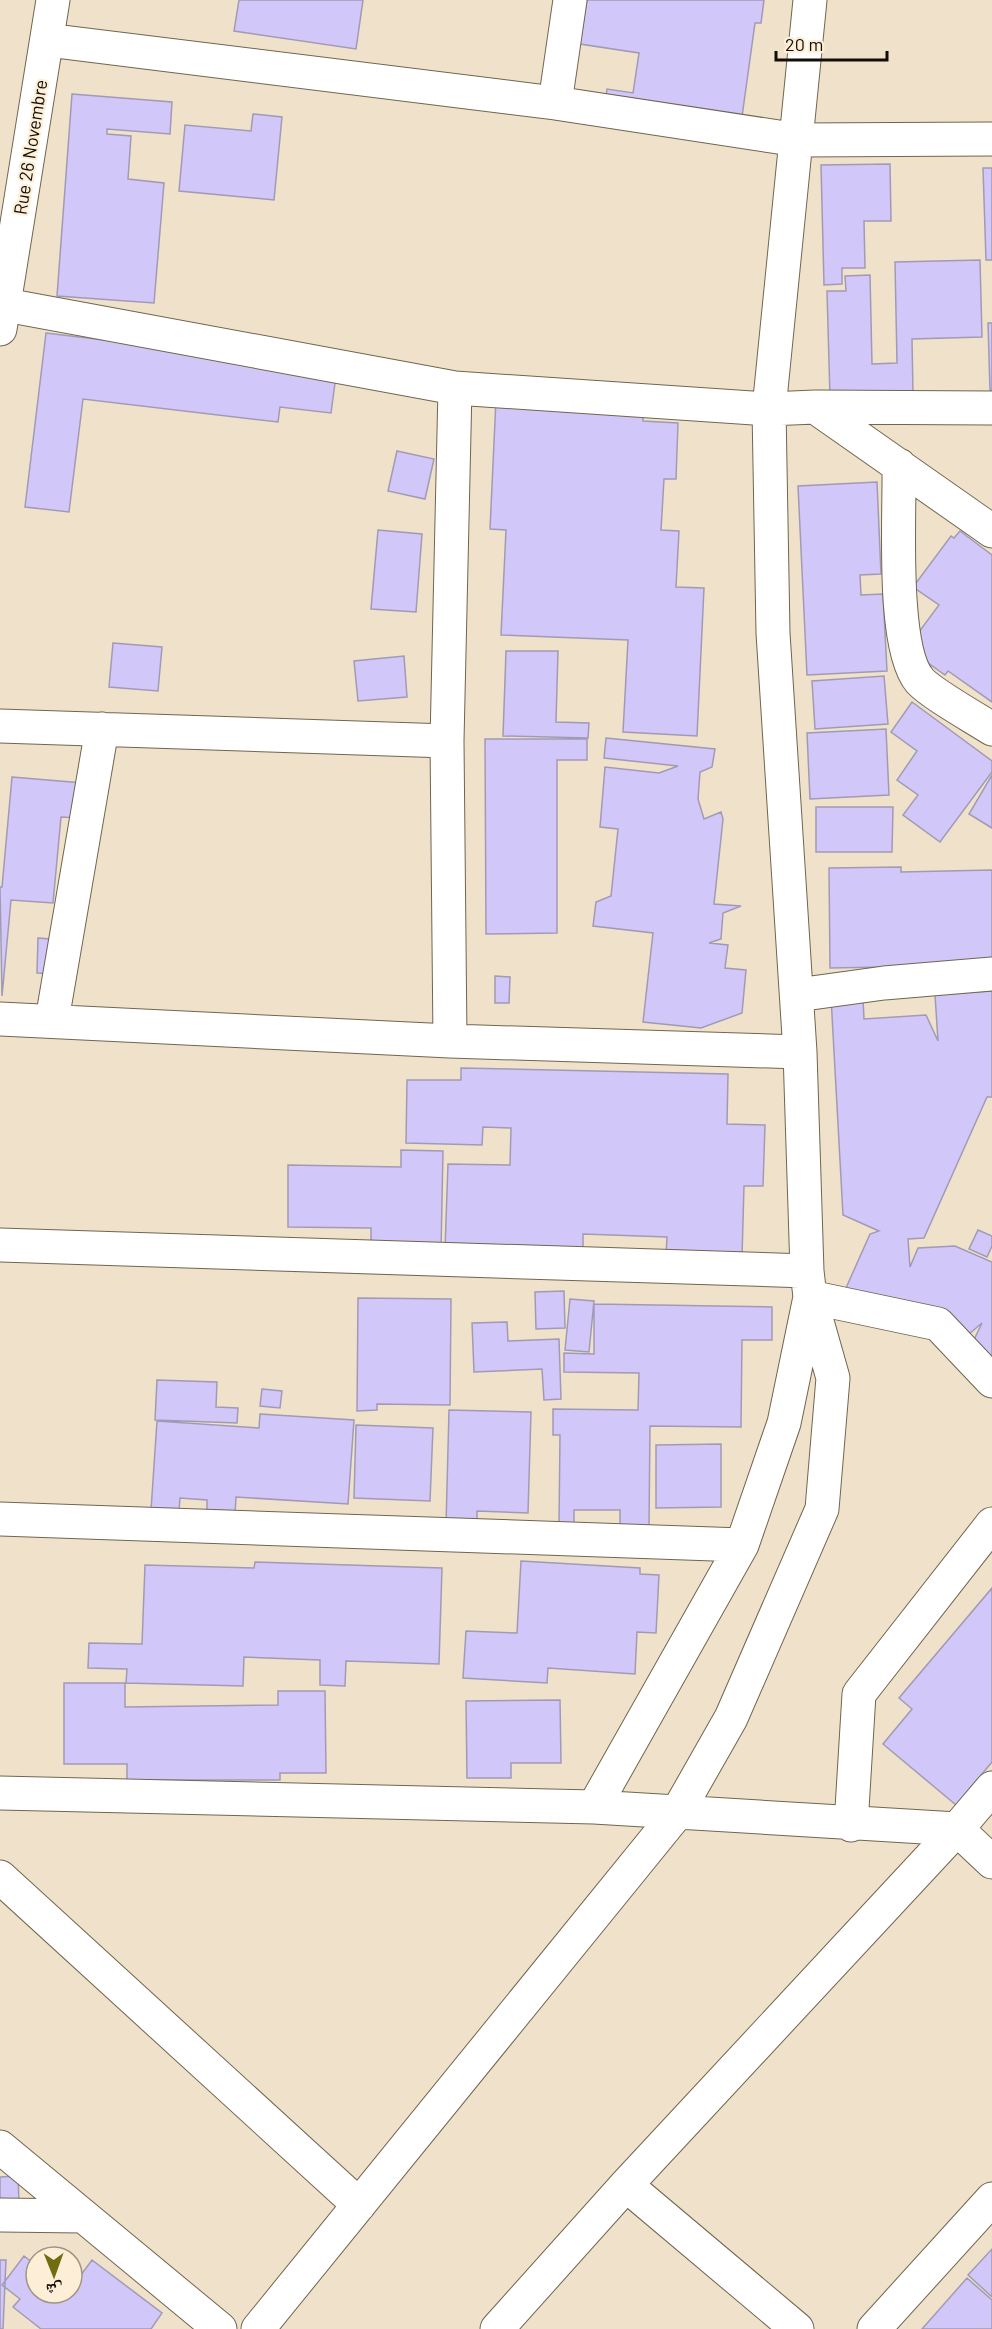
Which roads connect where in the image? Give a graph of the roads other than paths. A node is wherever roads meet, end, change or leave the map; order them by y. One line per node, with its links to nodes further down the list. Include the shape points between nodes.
1 (53, 0): 4 (street, Rue 26 Novembre)
2 (570, 0): 5 (street)
3 (810, 0): 6 (street)
4 (47, 40): 5 (street); 8 (street, Rue 26 Novembre)
5 (555, 103): 6 (street)
6 (798, 140): 7 (street); 12 (street)
7 (992, 140)
8 (1, 313): 9 (street)
9 (455, 388): 12 (street); 18 (street)
10 (815, 407): 11 (street); 12 (street); 13 (street)
11 (992, 408)
12 (769, 409): 20 (street, via 773,633)
13 (899, 465): 14 (street); 17 (street, via 901,625 908,660 920,681)
14 (992, 531)
15 (0, 726): 16 (street)
16 (102, 729): 18 (street); 22 (street)
17 (992, 729)
18 (447, 741): 23 (street)
19 (992, 974): 20 (street)
20 (797, 995): 24 (street)
21 (0, 1019): 22 (street)
22 (52, 1020): 23 (street)
23 (450, 1041): 24 (street)
24 (800, 1052): 26 (street)
25 (0, 1245): 26 (street)
26 (809, 1284): 27 (street, via 938,1324); 30 (street, via 784,1423); 34 (street, via 833,1378 822,1509 730,1718)
27 (992, 1381)
28 (0, 1519): 30 (street)
29 (992, 1524): 35 (street, via 859,1694)
30 (742, 1545): 33 (street)
31 (992, 1788): 36 (street)
32 (0, 1793): 33 (street)
33 (594, 1807): 34 (street)
34 (677, 1813): 35 (street); 42 (street)
35 (851, 1825): 36 (street)
36 (957, 1829): 37 (street); 40 (street)
37 (992, 1862)
38 (0, 1877): 42 (street)
39 (0, 2147): 44 (street)
40 (626, 2185): 47 (street); 48 (street)
41 (992, 2199): 49 (street)
42 (358, 2205): 46 (street)
43 (0, 2215): 44 (street)
44 (82, 2216): 45 (street)
45 (220, 2329)
46 (258, 2329)
47 (497, 2329)
48 (797, 2329)
49 (874, 2329)

